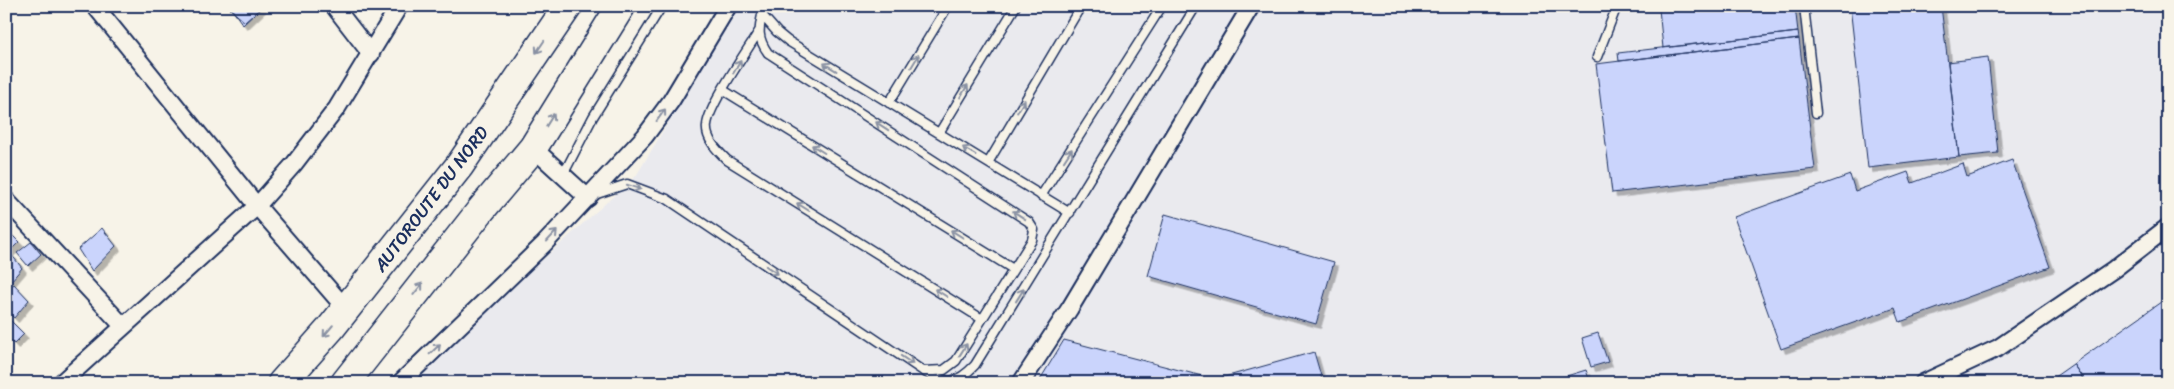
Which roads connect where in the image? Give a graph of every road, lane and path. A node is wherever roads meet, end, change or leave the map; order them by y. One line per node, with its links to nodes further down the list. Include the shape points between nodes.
1 (95, 6): 31 (street)
2 (334, 6): 19 (street)
3 (399, 6): 19 (street)
4 (567, 6): 35 (highway, AUTOROUTE DU NORD, one-way to 35, via 460,165)
5 (621, 6): 25 (highway, one-way to 5)
6 (662, 6): 27 (lane, via 593,117)
7 (728, 6): 29 (street, one-way to 7, via 666,108)
8 (764, 6): 17 (lane)
9 (948, 6): 22 (lane, one-way to 9)
10 (1016, 6): 24 (lane, one-way to 10)
11 (1081, 6): 26 (lane, one-way to 11)
12 (1162, 6): 28 (lane, one-way to 12)
13 (1196, 6): 32 (lane)
14 (1251, 6): 43 (street)
15 (1617, 6): 20 (lane)
16 (1804, 6): 23 (lane)
17 (762, 15): 18 (lane); 22 (lane, one-way to 17, via 788,41)
18 (759, 31): 21 (lane, one-way to 18); 34 (lane, one-way to 18, via 1032,240 1034,230 1030,222 768,52 760,42)
19 (372, 54): 31 (street, via 337,108)
20 (1597, 57)
21 (723, 90): 34 (lane, one-way to 21); 36 (lane, one-way to 21, via 727,160 716,150 706,126)
22 (889, 103): 24 (lane)
23 (1816, 113)
24 (938, 133): 26 (lane, one-way to 24)
25 (533, 148): 27 (street); 41 (highway, one-way to 25)
26 (988, 163): 28 (lane)
27 (563, 175): 29 (street)
28 (1042, 196): 32 (lane)
29 (588, 198): 38 (lane, one-way to 38, via 627,184 668,199); 42 (street, one-way to 29)
30 (6, 200): 37 (street)
31 (257, 206): 35 (street); 37 (street)
32 (1070, 213): 38 (lane, one-way to 32, via 949,382 964,377 975,365)
33 (2168, 227): 44 (street, via 2114,269 1998,348)
34 (1013, 268): 36 (lane)
35 (346, 309): 40 (highway, AUTOROUTE DU NORD, one-way to 40)
36 (982, 319): 38 (lane, one-way to 36, via 944,370 956,361)
37 (123, 326): 39 (street)
38 (923, 371)
39 (61, 383)
40 (282, 383)
41 (345, 383)
42 (400, 383)
43 (1022, 383)
44 (1923, 383)

